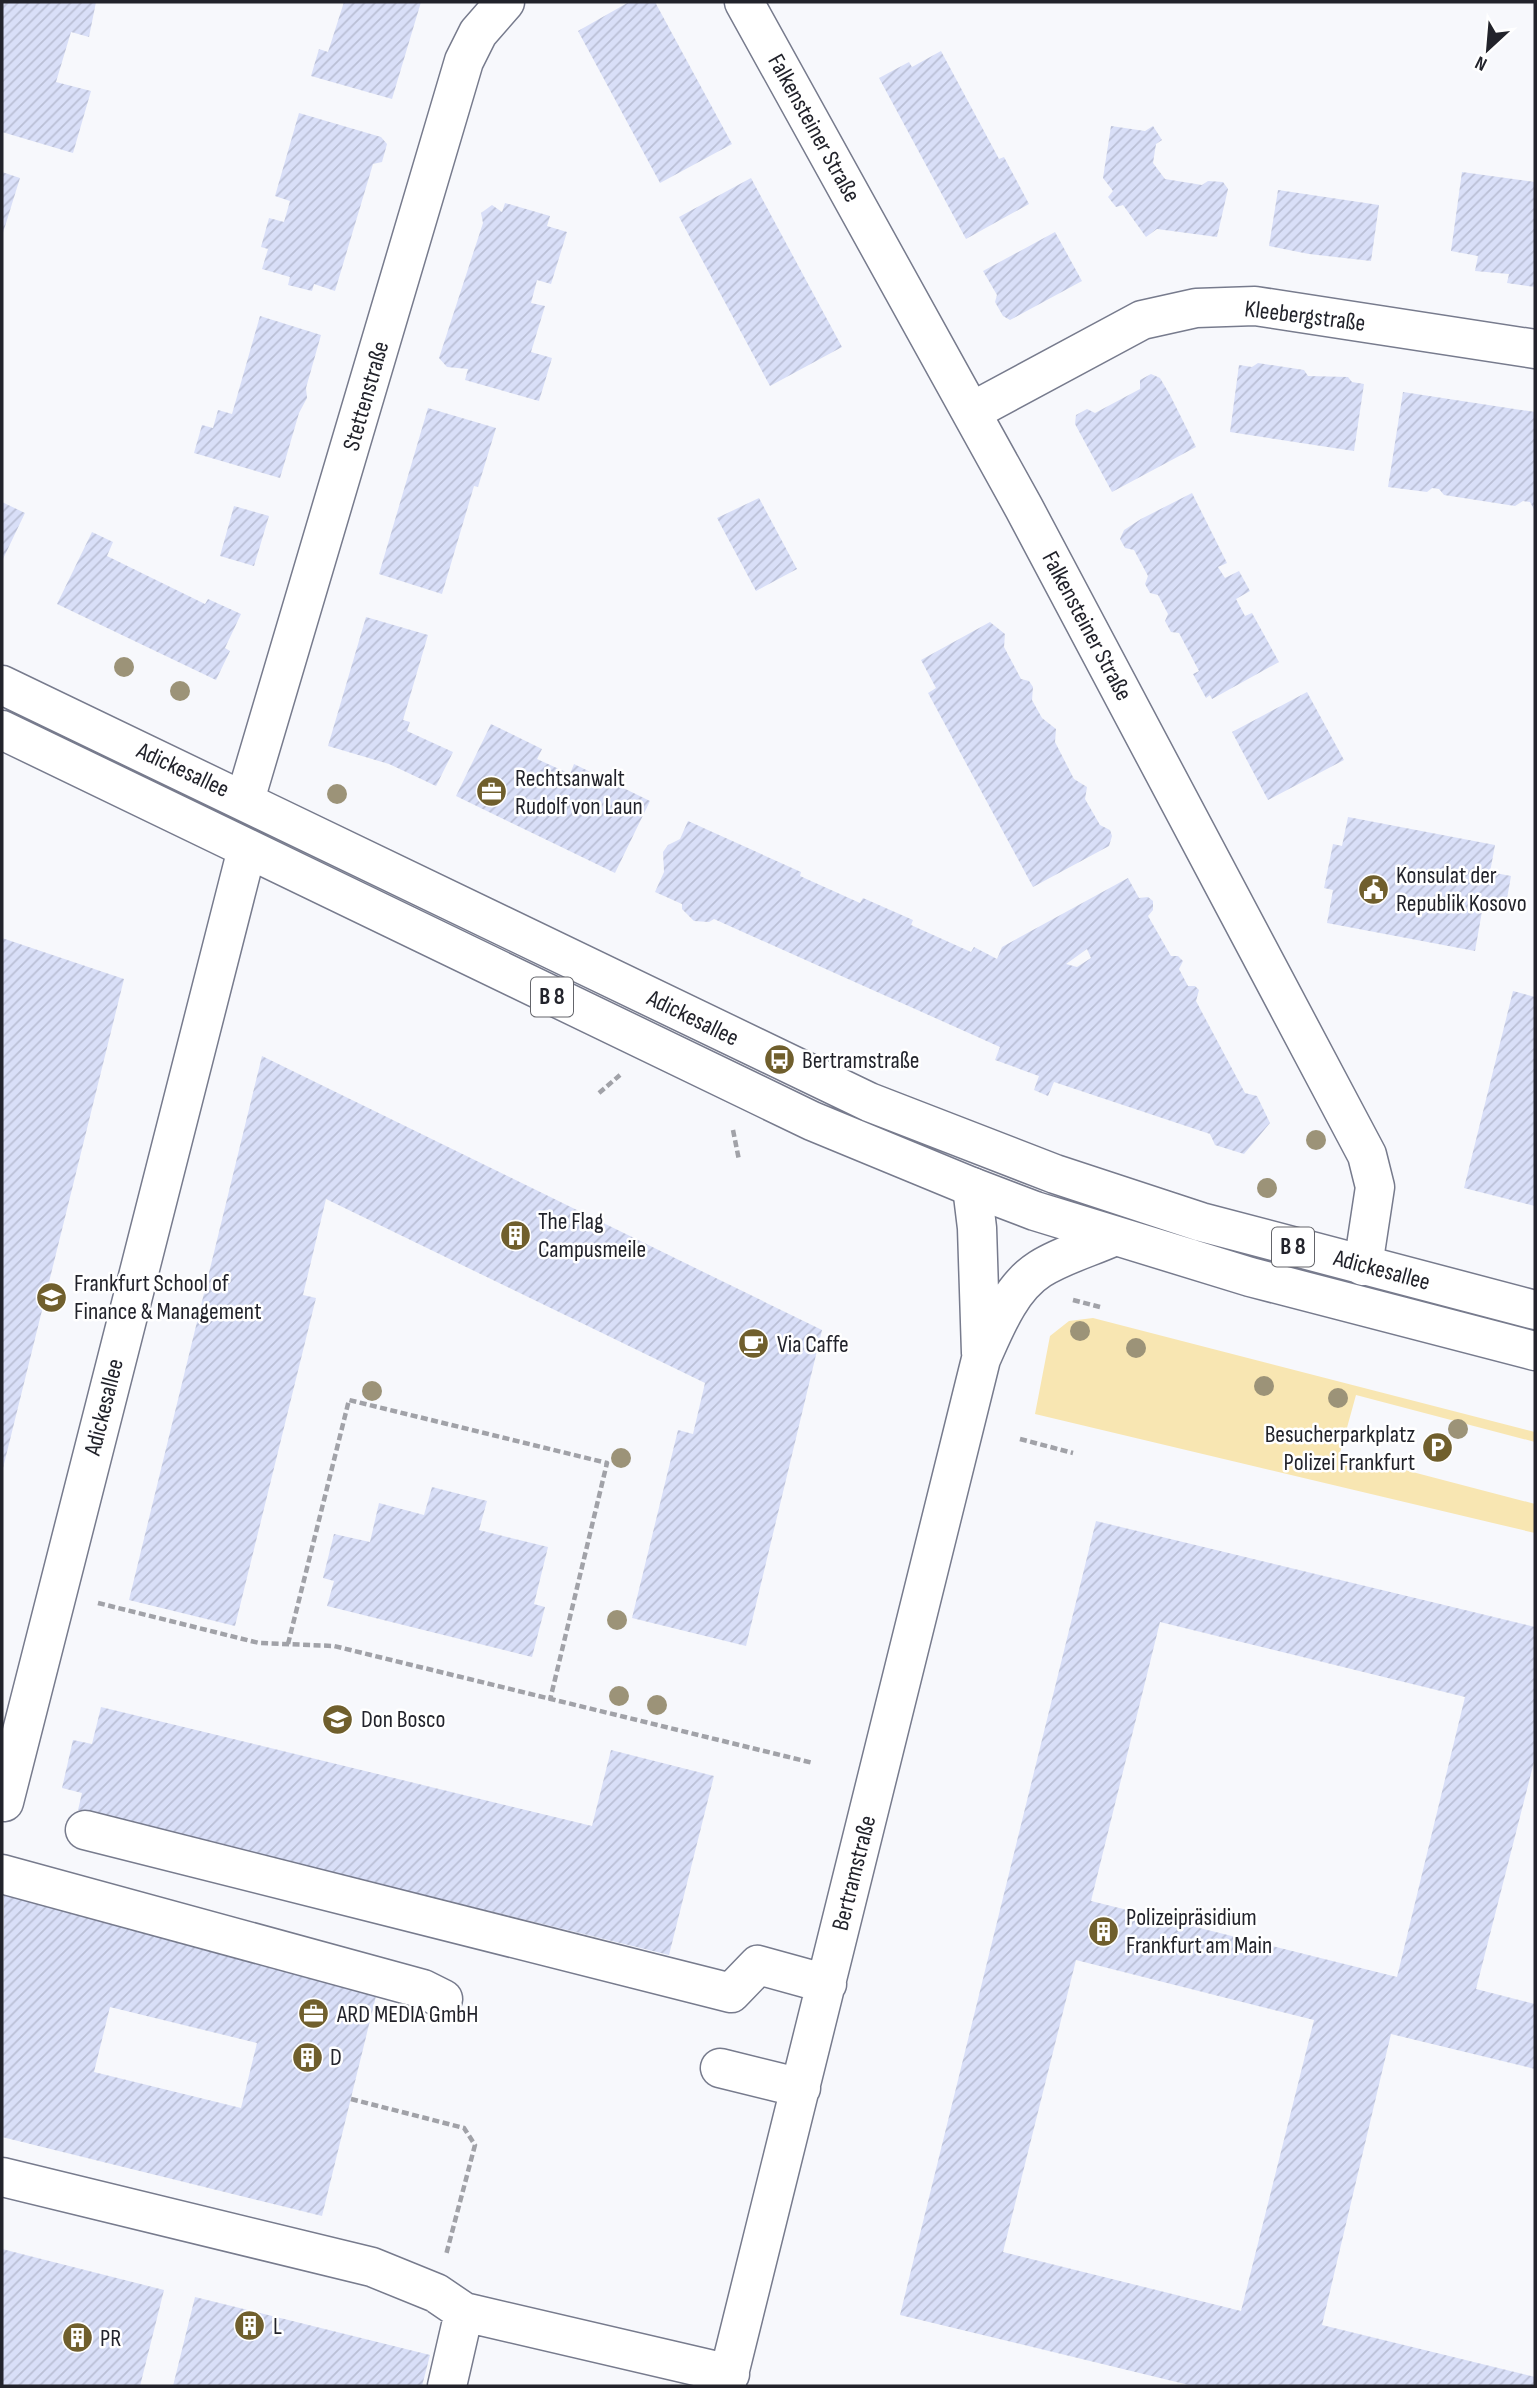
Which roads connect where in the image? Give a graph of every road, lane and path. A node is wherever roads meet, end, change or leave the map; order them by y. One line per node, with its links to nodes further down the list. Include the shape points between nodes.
1 (505, 2): 7 (street, Stettenstraße, via 478,33 464,61)
2 (744, 2): 4 (street, Falkensteiner Straße)
3 (1535, 349): 4 (street, Kleebergstraße, via 1255,306 1196,308 1142,320)
4 (971, 412): 15 (street, Falkensteiner Straße, via 1367,1155 1375,1187)
5 (2, 685): 7 (street, Adickesallee / B 8)
6 (2, 730): 8 (street, Adickesallee / B 8)
7 (245, 800): 15 (street, Adickesallee / B 8, via 869,1101 1055,1174 1201,1222)
8 (247, 849): 13 (street, Adickesallee / B 8, via 812,1121); 21 (street, Adickesallee)
9 (624, 1072): 10 (path)
10 (599, 1093)
11 (732, 1122): 12 (path)
12 (739, 1160)
13 (972, 1186): 14 (street, Adickesallee / B 8); 18 (street, Bertramstraße)
14 (1115, 1236): 17 (street, Adickesallee / B 8, via 1250,1278); 18 (street, Bertramstraße, via 1040,1269 1024,1282)
15 (1363, 1266): 16 (street, Adickesallee / B 8)
16 (1535, 1310)
17 (1535, 1351)
18 (981, 1359): 28 (street, Bertramstraße)
19 (1020, 1439): 20 (path)
20 (1073, 1453)
21 (57, 1593): 22 (path, via 259,1643); 25 (street, Adickesallee)
22 (288, 1644): 23 (path, via 334,1646); 23 (path, via 349,1400 607,1463)
23 (550, 1700): 24 (path)
24 (813, 1763)
25 (4, 1802)
26 (85, 1830): 28 (street, via 731,1993 758,1965)
27 (2, 1874): 29 (street, via 423,1989)
28 (827, 1984): 31 (street, Bertramstraße)
29 (443, 1999)
30 (720, 2068): 31 (street)
31 (801, 2088): 35 (street, Bertramstraße)
32 (351, 2099): 34 (path, via 464,2128 475,2145)
33 (2, 2177): 34 (street, via 372,2267)
34 (450, 2302): 35 (street); 36 (street)
35 (728, 2380)
36 (447, 2386)

